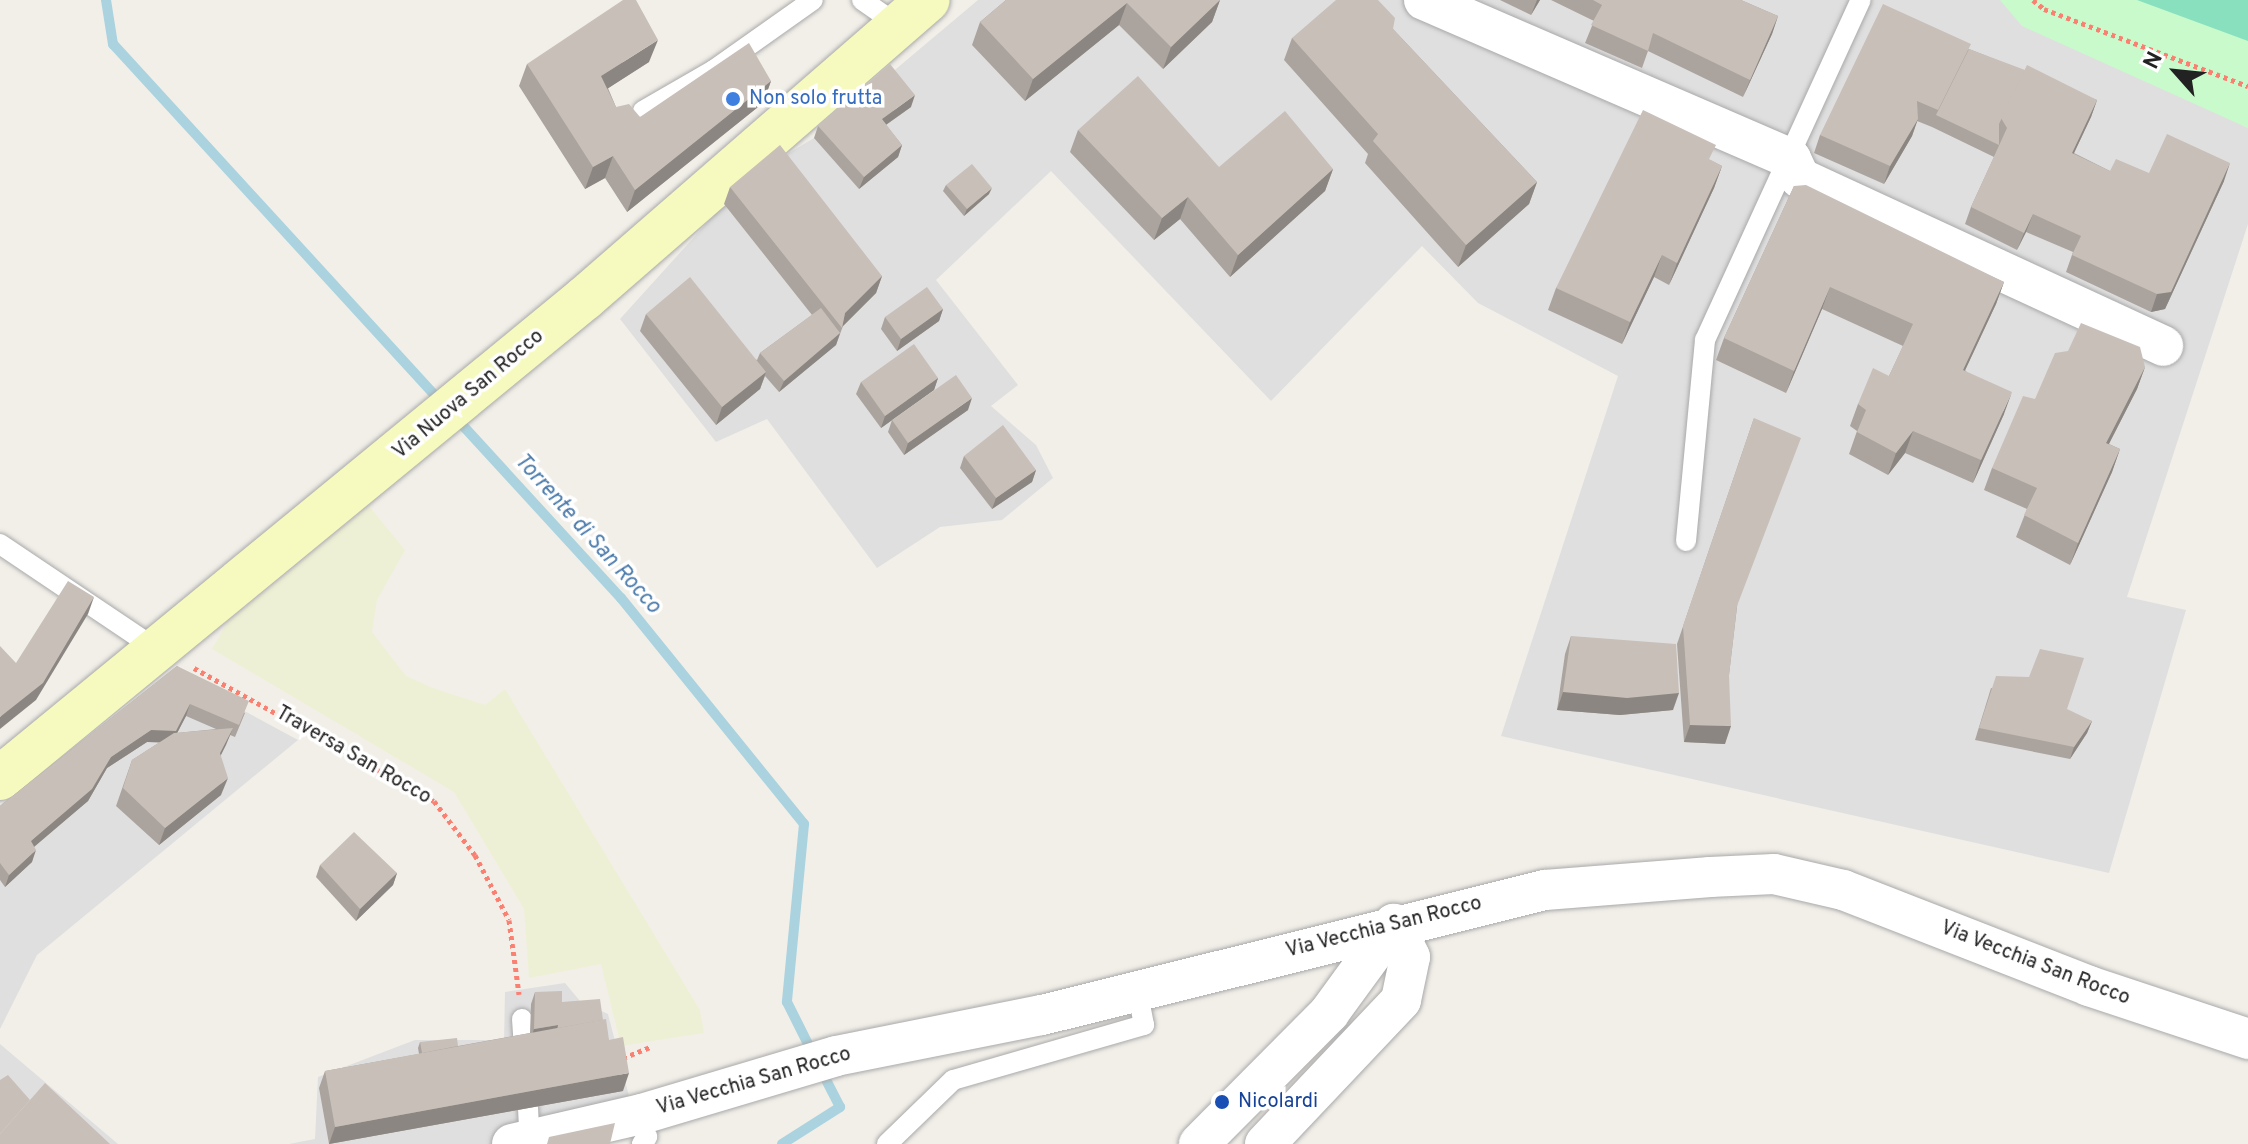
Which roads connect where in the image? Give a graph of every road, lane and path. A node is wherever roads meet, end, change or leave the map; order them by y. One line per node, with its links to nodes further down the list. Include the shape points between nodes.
1 (813, 0): 8 (lane, via 714,70)
2 (862, 0): 6 (lane)
3 (1424, 0): 9 (street)
4 (1861, 0): 9 (lane)
5 (2033, 0): 7 (path, via 2044,9)
6 (913, 12): 13 (main road, Via Nuova San Rocco, via 585,298)
7 (2248, 86)
8 (643, 111)
9 (1791, 159): 10 (street, via 1800,178); 11 (lane, via 1705,340)
10 (2163, 346)
11 (1686, 541)
12 (0, 544): 13 (lane)
13 (159, 651): 14 (main road, Via Nuova San Rocco); 17 (path, Traversa San Rocco, via 250,695 434,801 475,855 509,920)
14 (0, 778)
15 (1394, 924): 16 (street, Via Vecchia San Rocco); 18 (street, Via Vecchia San Rocco, via 1545,890 1774,874 1843,890 2089,986); 25 (street, via 1329,1013); 26 (street, via 1410,957 1401,1000)
16 (1137, 990): 22 (street, Via Vecchia San Rocco, via 1042,1015 836,1056); 24 (lane, via 1144,1025 953,1080)
17 (522, 1019): 20 (lane)
18 (2248, 1039)
19 (652, 1046): 21 (path, via 622,1056)
20 (524, 1050)
21 (625, 1071)
22 (644, 1132): 23 (street, Via Vecchia San Rocco)
23 (525, 1134)
24 (887, 1144)
25 (1199, 1144)
26 (1265, 1144)

